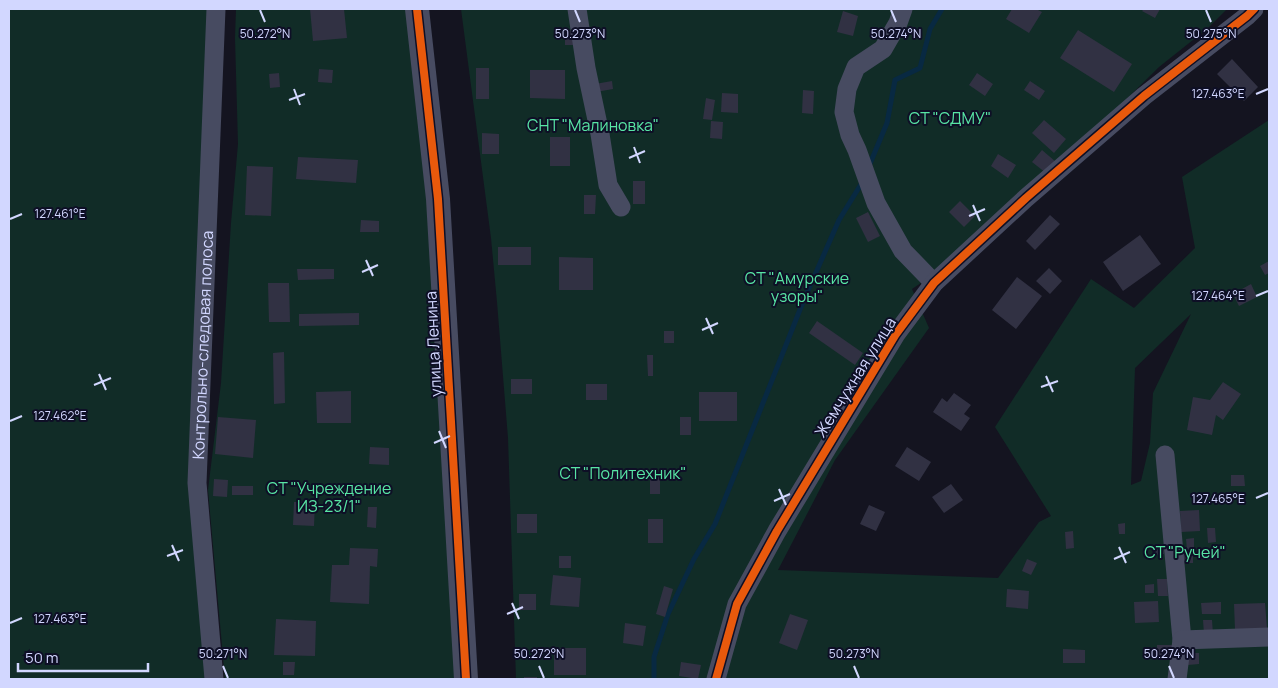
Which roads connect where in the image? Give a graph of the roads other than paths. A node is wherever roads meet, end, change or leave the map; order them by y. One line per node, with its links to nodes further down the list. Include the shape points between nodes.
1 (216, 9): 11 (street, Контрольно-следовая полоса, via 197,484)
2 (417, 9): 12 (street, улица Ленина, via 438,199)
3 (577, 9): 6 (street, via 608,185)
4 (903, 9): 7 (street, via 884,49 856,67 847,90 844,112 876,203 903,251)
5 (1254, 9): 7 (street, Жемчужная улица, via 1144,96 1026,198)
6 (621, 206)
7 (934, 284): 13 (street, Жемчужная улица, via 896,334 750,579 737,604)
8 (1165, 455): 10 (street)
9 (1269, 637): 10 (street)
10 (1182, 640): 14 (street)
11 (214, 679)
12 (466, 679)
13 (716, 679)
14 (1177, 679)

